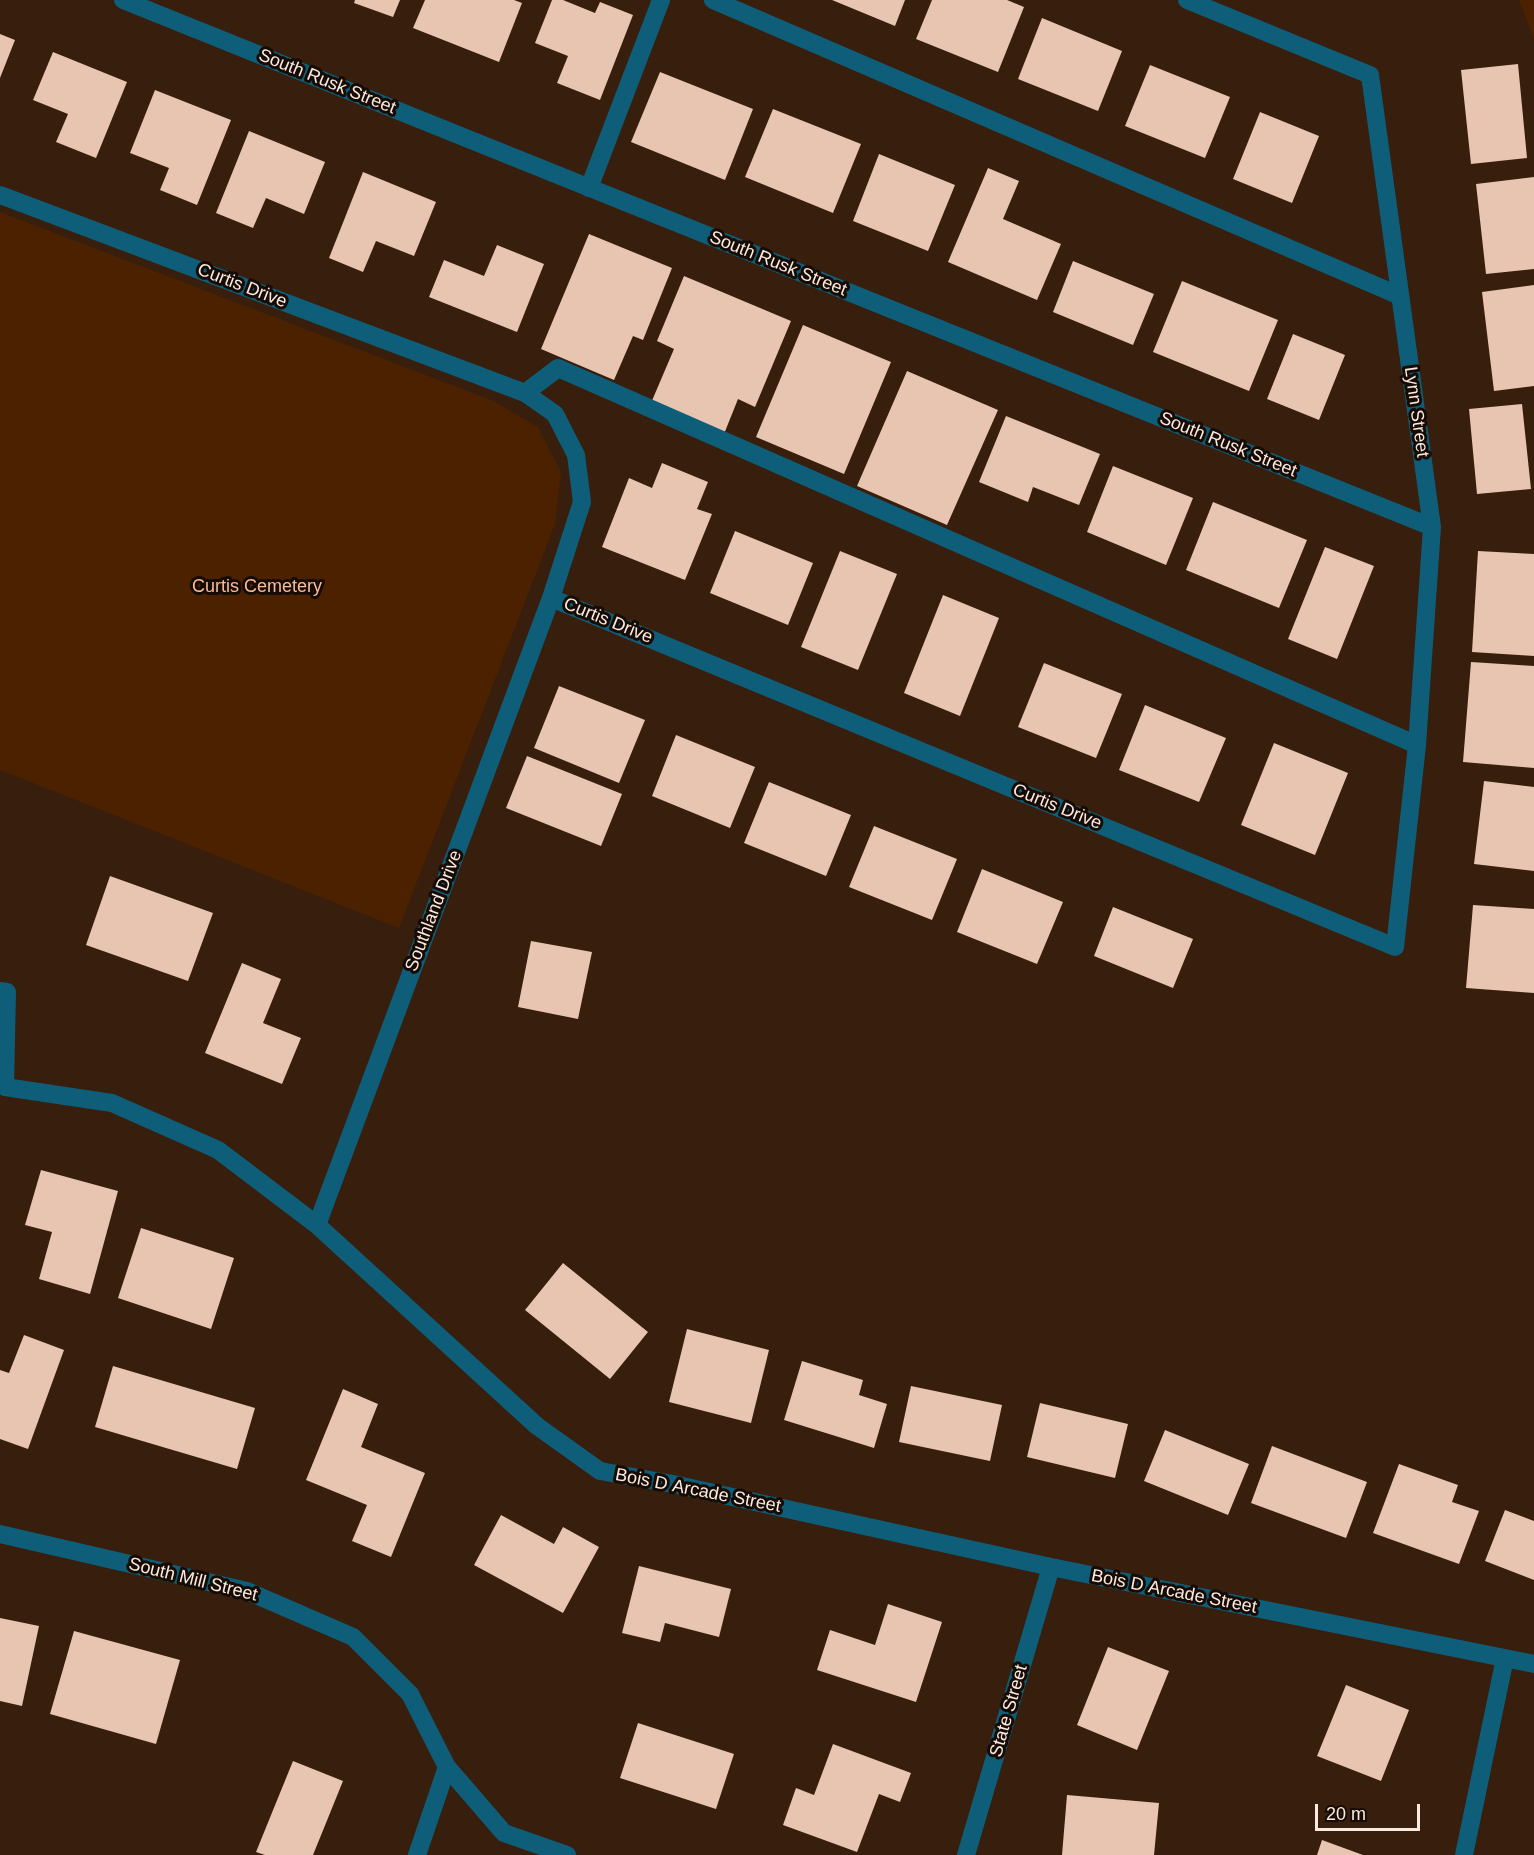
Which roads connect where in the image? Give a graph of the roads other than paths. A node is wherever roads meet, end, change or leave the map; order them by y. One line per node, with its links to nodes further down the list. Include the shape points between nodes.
1 (123, 0): 5 (street, South Rusk Street)
2 (661, 0): 5 (street)
3 (713, 0): 7 (street)
4 (1187, 0): 7 (street, Lynn Street, via 1370,75)
5 (590, 188): 9 (street, South Rusk Street)
6 (0, 195): 8 (street, Curtis Drive)
7 (1400, 296): 9 (street, Lynn Street)
8 (525, 393): 10 (street, Curtis Drive, via 555,414 576,455 582,502); 11 (street, via 558,368)
9 (1432, 527): 11 (street, Lynn Street)
10 (551, 598): 12 (street, Curtis Drive); 15 (street, Southland Drive)
11 (1417, 745): 12 (street, Lynn Street)
12 (1395, 947)
13 (0, 991): 14 (street, Bois D Arcade Street, via 7,992)
14 (2, 1095): 15 (street, Bois D Arcade Street, via 112,1103 218,1150)
15 (317, 1225): 17 (street, Bois D Arcade Street, via 537,1426 600,1471)
16 (0, 1534): 20 (street, South Mill Street, via 247,1591 353,1637 410,1694)
17 (1051, 1567): 18 (street, Bois D Arcade Street); 23 (street, State Street)
18 (1504, 1658): 19 (street, Bois D Arcade Street); 24 (street)
19 (1534, 1664)
20 (447, 1767): 21 (street); 22 (street, South Mill Street, via 504,1833)
21 (417, 1855)
22 (567, 1855)
23 (966, 1855)
24 (1464, 1855)

